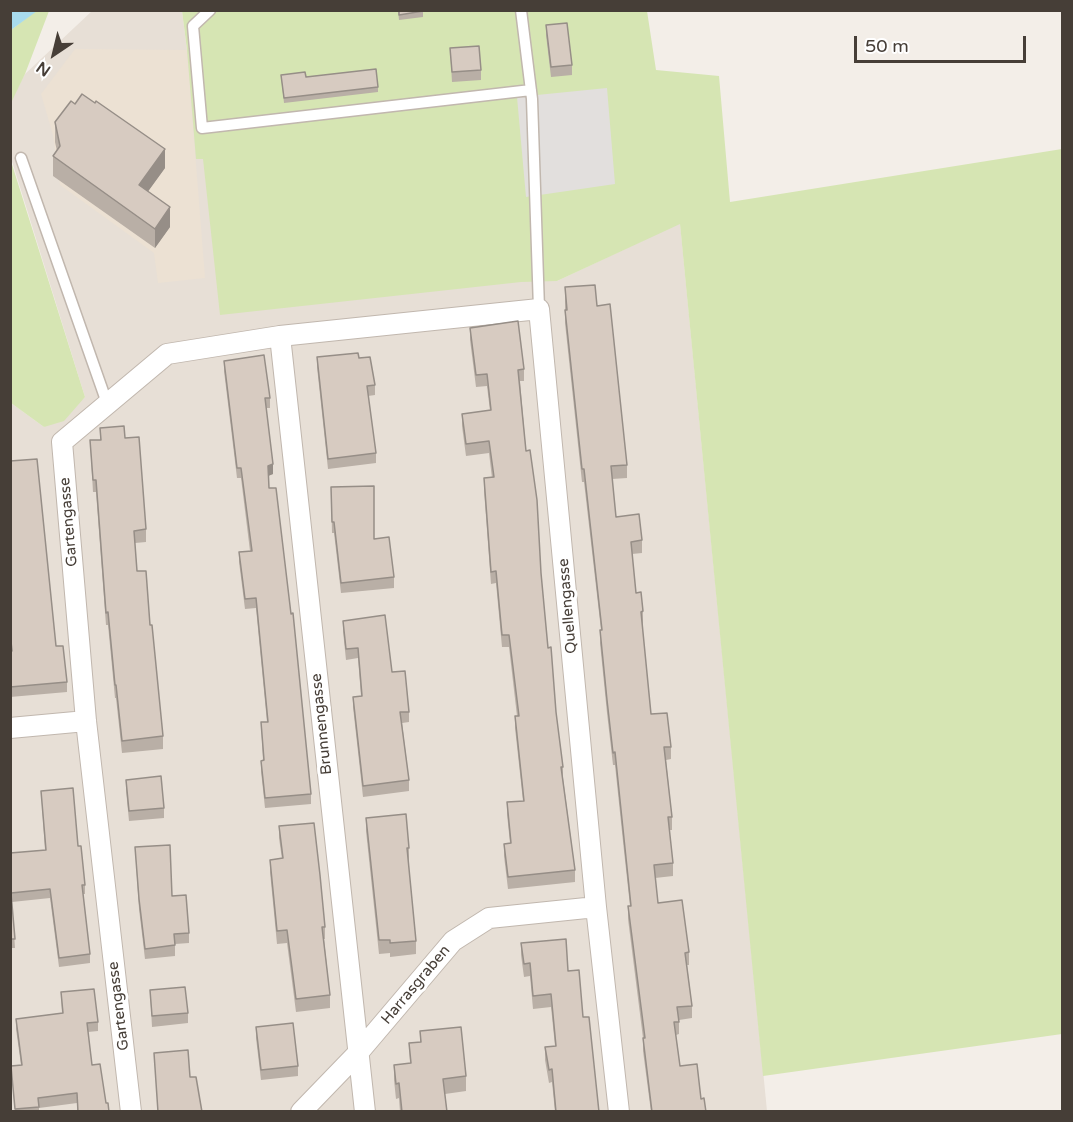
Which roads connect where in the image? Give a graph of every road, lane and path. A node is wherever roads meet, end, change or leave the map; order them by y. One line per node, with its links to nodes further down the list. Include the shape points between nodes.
1 (210, 10): 3 (lane, via 193,26 202,128)
2 (521, 10): 3 (lane, Quellengasse)
3 (532, 94): 5 (lane, Quellengasse)
4 (21, 158): 7 (lane)
5 (539, 309): 6 (street, Gartengasse); 10 (street, Quellengasse)
6 (280, 336): 7 (street, Gartengasse, via 167,354); 11 (street, Brunnengasse)
7 (106, 403): 8 (street, Gartengasse, via 63,442)
8 (86, 721): 9 (street); 12 (street, Gartengasse)
9 (10, 728)
10 (596, 908): 11 (street, Harrasgraben, via 489,918 453,941); 15 (street, Quellengasse)
11 (358, 1053): 13 (street, Harrasgraben); 14 (street, Brunnengasse)
12 (131, 1112)
13 (301, 1112)
14 (365, 1112)
15 (618, 1112)

